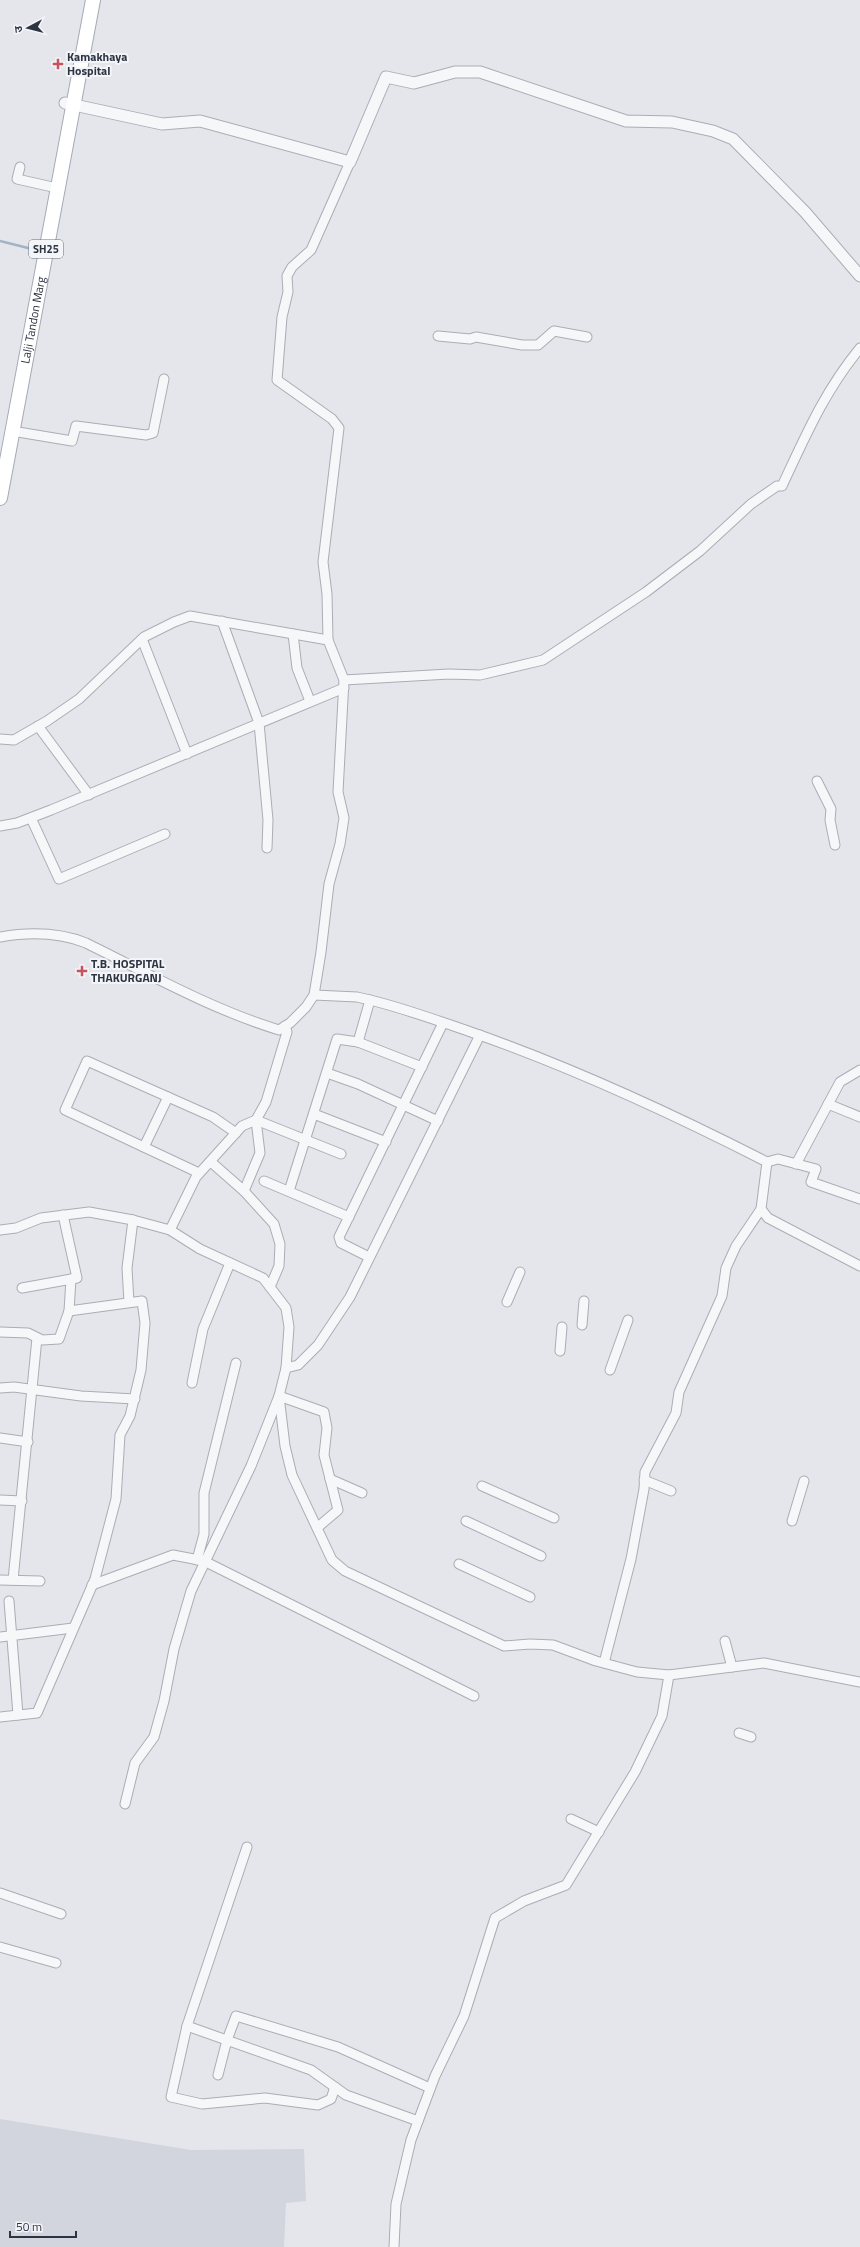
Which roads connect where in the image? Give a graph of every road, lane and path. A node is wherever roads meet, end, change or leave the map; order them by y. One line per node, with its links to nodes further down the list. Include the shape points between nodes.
1 (85, 0): 3 (main road, Lalji Tandon Marg / SH25)
2 (93, 0): 3 (main road, Lalji Tandon Marg / SH25)
3 (69, 104): 4 (street, via 162,124 200,121); 6 (main road, Lalji Tandon Marg / SH25)
4 (350, 162): 7 (street, via 386,77 414,83 455,72 480,72 626,121 672,122 712,131 733,139 805,212); 19 (street, via 311,250 292,267 287,276 288,292 282,317 277,380 332,419 339,428 323,562 328,608)
5 (20, 166): 6 (street, via 17,179)
6 (53, 187): 10 (main road, Lalji Tandon Marg / SH25)
7 (860, 276)
8 (438, 336): 9 (street, via 470,339 476,337 528,345 538,345 554,331)
9 (587, 337)
10 (25, 340): 13 (main road, Lalji Tandon Marg / SH25); 14 (main road, Lalji Tandon Marg / SH25)
11 (860, 348): 20 (street, via 817,410 782,486 776,486 752,504 700,551 646,592 543,660 480,675 449,674)
12 (164, 379): 13 (street, via 153,433 146,435 76,426 72,441)
13 (12, 432): 15 (main road, Lalji Tandon Marg / SH25)
14 (0, 451)
15 (0, 498)
16 (222, 621): 17 (street); 18 (street, via 190,616); 22 (street)
17 (293, 634): 19 (street); 21 (street, via 297,668)
18 (142, 639): 23 (street, via 78,699); 25 (street)
19 (328, 640): 20 (street)
20 (344, 684): 21 (street); 34 (street, via 338,792 344,818 329,884)
21 (310, 701): 22 (street)
22 (259, 723): 25 (street); 32 (street, via 268,820)
23 (38, 726): 24 (street, via 14,740); 27 (street)
24 (0, 739)
25 (187, 754): 27 (street)
26 (817, 781): 31 (street, via 830,809)
27 (89, 794): 28 (street)
28 (31, 818): 29 (street, via 17,824); 30 (street, via 59,879)
29 (0, 826)
30 (165, 834)
31 (835, 845)
32 (267, 848)
33 (0, 937): 37 (street, via 22,933 66,936 86,943 204,1002 279,1030)
34 (314, 995): 35 (street); 37 (street, via 306,1007)
35 (370, 1000): 36 (street); 39 (street)
36 (443, 1023): 38 (street); 40 (street)
37 (285, 1026): 48 (street, via 287,1032 271,1087)
38 (480, 1035): 49 (street); 56 (street, via 614,1087)
39 (358, 1042): 40 (street); 42 (street, via 337,1039)
40 (422, 1067): 44 (street)
41 (860, 1070): 45 (street, via 840,1082)
42 (326, 1073): 44 (street); 46 (street)
43 (168, 1096): 50 (street, via 213,1117); 53 (street); 53 (street, via 87,1061 65,1110)
44 (404, 1104): 49 (street); 52 (street)
45 (828, 1104): 47 (street); 57 (street)
46 (314, 1114): 51 (street); 52 (street)
47 (860, 1117)
48 (256, 1120): 50 (street, via 242,1126); 51 (street); 60 (street, via 260,1153)
49 (438, 1122): 71 (street)
50 (236, 1133): 55 (street)
51 (306, 1140): 54 (street); 61 (street)
52 (386, 1142): 65 (street)
53 (144, 1147): 58 (street)
54 (341, 1154)
55 (211, 1162): 58 (street); 60 (street)
56 (767, 1162): 57 (street, via 778,1159); 63 (street)
57 (796, 1164): 62 (street, via 816,1169 811,1182)
58 (199, 1173): 70 (street)
59 (264, 1181): 61 (street)
60 (244, 1191): 76 (street, via 274,1224 280,1244 279,1266)
61 (289, 1191): 65 (street)
62 (860, 1199)
63 (761, 1209): 66 (street); 68 (street)
64 (63, 1215): 67 (street, via 89,1212); 69 (street, via 41,1218 16,1228); 75 (street, via 77,1278)
65 (349, 1217): 71 (street, via 339,1241)
66 (768, 1218): 68 (street); 73 (street)
67 (133, 1220): 70 (street); 79 (street, via 127,1268)
68 (754, 1220): 99 (street, via 736,1246 726,1268 722,1296 679,1392 676,1413 645,1472)
69 (0, 1230)
70 (170, 1230): 72 (street, via 200,1249)
71 (369, 1258): 89 (street, via 350,1297 318,1345 298,1365)
72 (230, 1263): 76 (street, via 263,1278); 91 (street, via 202,1328)
73 (860, 1266)
74 (520, 1272): 80 (street)
75 (71, 1279): 77 (street); 81 (street)
76 (270, 1286): 89 (street, via 286,1308 289,1327)
77 (22, 1288)
78 (584, 1301): 83 (street)
79 (129, 1302): 81 (street); 95 (street, via 142,1301 145,1323 141,1370)
80 (507, 1302)
81 (69, 1311): 86 (street, via 59,1339)
82 (628, 1320): 90 (street)
83 (582, 1325)
84 (562, 1327): 87 (street)
85 (0, 1332): 86 (street, via 28,1333)
86 (37, 1338): 93 (street)
87 (560, 1351)
88 (236, 1363): 111 (street, via 204,1493 204,1534)
89 (286, 1368): 94 (street)
90 (610, 1370)
91 (192, 1383)
92 (0, 1388): 93 (street)
93 (32, 1390): 95 (street); 97 (street)
94 (279, 1396): 98 (street, via 324,1412 327,1428 324,1455); 109 (street, via 285,1446 292,1475); 111 (street, via 251,1466)
95 (135, 1399): 116 (street, via 120,1435 116,1500)
96 (0, 1438): 97 (street)
97 (28, 1442): 105 (street)
98 (330, 1479): 103 (street); 109 (street, via 338,1510)
99 (644, 1480): 102 (street); 123 (street, via 631,1559)
100 (804, 1481): 108 (street)
101 (482, 1486): 106 (street)
102 (671, 1491)
103 (362, 1493)
104 (0, 1500): 105 (street)
105 (22, 1501): 114 (street)
106 (554, 1518)
107 (466, 1521): 110 (street)
108 (792, 1521)
109 (318, 1526): 123 (street, via 332,1560 345,1572 504,1646 552,1645)
110 (542, 1556)
111 (200, 1560): 116 (street, via 173,1555); 127 (street); 132 (street, via 174,1649 154,1737 135,1763)
112 (459, 1564): 117 (street)
113 (0, 1580): 114 (street)
114 (13, 1580): 115 (street)
115 (40, 1581)
116 (92, 1585): 119 (street)
117 (530, 1597)
118 (9, 1601): 120 (street)
119 (73, 1628): 120 (street); 128 (street, via 38,1713)
120 (12, 1636): 121 (street); 128 (street)
121 (0, 1637)
122 (725, 1641): 124 (street)
123 (604, 1664): 125 (street)
124 (732, 1668): 125 (street); 126 (street, via 764,1663)
125 (669, 1676): 134 (street, via 662,1716 635,1772)
126 (860, 1682)
127 (474, 1696)
128 (18, 1715): 129 (street)
129 (0, 1717)
130 (739, 1733): 131 (street)
131 (751, 1737)
132 (125, 1804)
133 (571, 1819): 134 (street)
134 (599, 1832): 144 (street, via 566,1885 524,1901 495,1918 464,2016)
135 (247, 1847): 140 (street)
136 (0, 1894): 137 (street)
137 (61, 1914)
138 (0, 1947): 139 (street)
139 (56, 1963)
140 (187, 2026): 141 (street); 143 (street, via 171,2093 174,2098 202,2104 265,2098 318,2105 331,2099)
141 (226, 2040): 142 (street); 143 (street, via 311,2070); 144 (street, via 236,2016 241,2017 338,2048)
142 (218, 2075)
143 (335, 2087): 145 (street, via 346,2095)
144 (430, 2088): 145 (street)
145 (418, 2121): 146 (street, via 396,2204)
146 (394, 2247)

